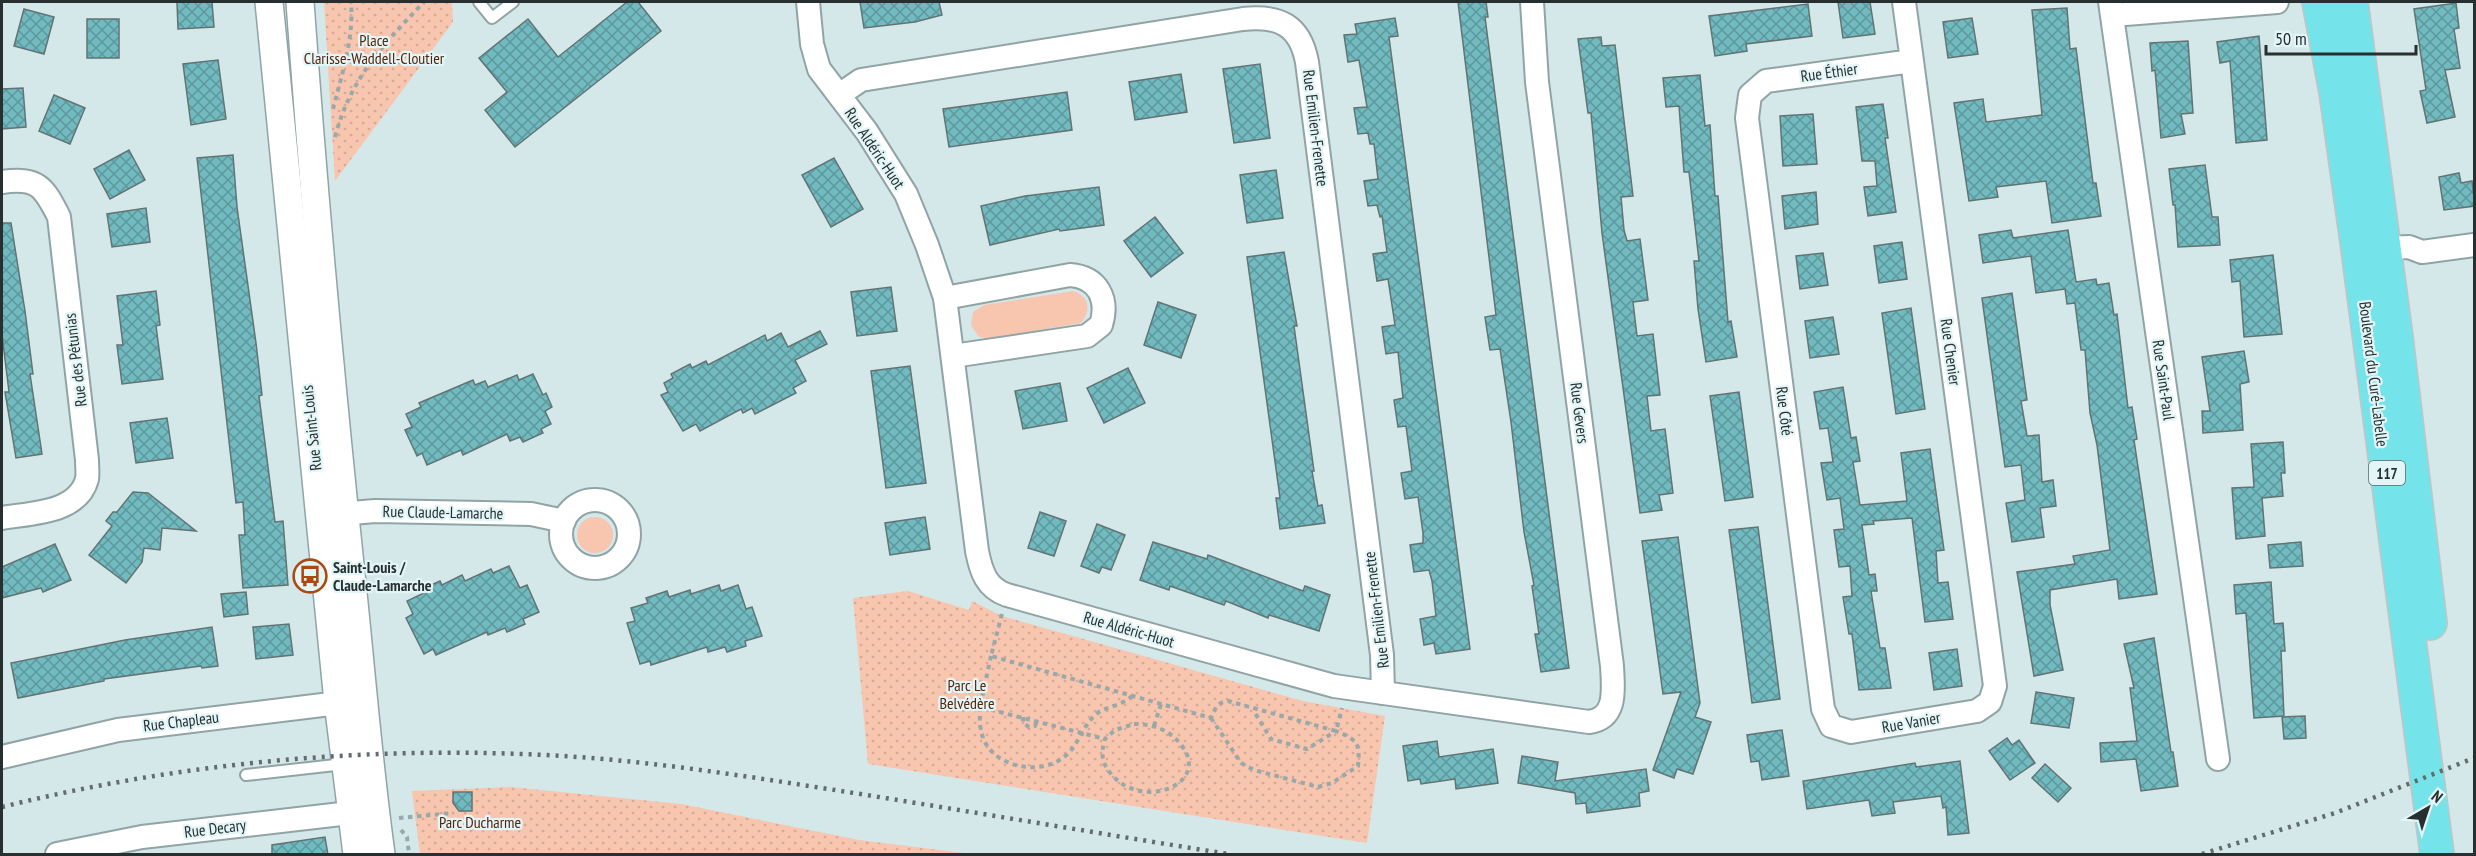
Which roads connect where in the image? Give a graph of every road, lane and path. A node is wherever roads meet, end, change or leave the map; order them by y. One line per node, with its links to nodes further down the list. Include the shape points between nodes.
1 (269, 2): 24 (street, Rue Saint-Louis)
2 (300, 2): 24 (street, Rue Saint-Louis)
3 (351, 2): 17 (path, via 348,49)
4 (424, 2): 18 (path, via 355,82)
5 (479, 2): 6 (lane, via 492,18)
6 (513, 2)
7 (808, 2): 15 (street, Rue Aldéric-Huot, via 815,58 822,75)
8 (1532, 2): 37 (street, Rue Gevers, via 1537,82 1613,690 1609,710 1598,720 1569,721)
9 (1904, 2): 14 (street, Rue Chenier)
10 (2277, 2): 13 (street)
11 (2319, 2): 57 (main road, Boulevard du Curé-Labelle / 117, via 2336,92)
12 (2351, 2): 21 (main road, Boulevard du Curé-Labelle / 117)
13 (2111, 8): 47 (street, Rue Saint-Paul)
14 (1912, 61): 16 (street, Rue Éthier, via 1766,81); 32 (street, Rue Chenier, via 1995,686)
15 (839, 95): 22 (street, Rue Aldéric-Huot, via 906,194); 29 (street, Rue Emilien-Frenette, via 861,80 1243,19 1268,18 1294,31 1307,63 1383,662)
16 (1750, 95): 42 (street, Rue Côté, via 1750,142 1823,709)
17 (331, 116)
18 (334, 141)
19 (2, 182): 25 (street, Rue des Pétunias, via 32,183 46,191 59,217 87,480 77,496 62,506)
20 (2475, 245): 21 (street, via 2422,252 2409,247)
21 (2384, 248): 58 (main road, Boulevard du Curé-Labelle / 117)
22 (945, 298): 23 (street, Rue Aldéric-Huot); 23 (street, via 1070,275 1092,282 1103,302 1101,325 1087,336)
23 (953, 356): 29 (street, Rue Aldéric-Huot, via 979,564 997,590 1313,681)
24 (332, 515): 26 (street, Rue Claude-Lamarche, via 392,511 531,514); 31 (street, Rue Saint-Louis)
25 (2, 518)
26 (564, 521)
27 (1002, 613): 28 (path)
28 (991, 656): 30 (path); 34 (path)
29 (1383, 693): 37 (street, Rue Aldéric-Huot)
30 (1132, 696): 33 (path); 44 (path, via 1099,712)
31 (351, 701): 46 (street, Rue Chapleau, via 118,730); 48 (street, Rue Saint-Louis); 51 (street, Rue Saint-Louis)
32 (1990, 702): 42 (street, Rue Vanier, via 1977,711 1851,732)
33 (1161, 704): 39 (path); 41 (path)
34 (980, 707): 38 (path); 44 (path, via 983,740 994,753 1018,766 1039,767 1057,761 1070,751)
35 (1342, 707): 43 (path)
36 (1255, 708): 39 (path, via 1221,702); 43 (path); 43 (path, via 1271,739 1307,749)
37 (1499, 709)
38 (1023, 717): 40 (path); 40 (path, via 1029,728)
39 (1210, 718): 43 (path, via 1246,766 1318,787 1358,766 1354,738)
40 (1037, 721): 44 (path)
41 (1154, 726): 45 (path, via 1123,726); 45 (path, via 1172,735 1188,760 1178,784 1161,792 1130,789 1116,779 1104,764)
42 (1831, 726)
43 (1336, 731)
44 (1082, 732): 45 (path)
45 (1105, 739)
46 (2, 757)
47 (2218, 759)
48 (345, 764): 49 (lane); 51 (street, Rue Saint-Louis)
49 (246, 776)
50 (453, 813): 51 (path)
51 (374, 814): 53 (street, Rue Decary, via 142,837); 54 (street, Rue Saint-Louis); 55 (street, Rue Saint-Louis)
52 (397, 829): 56 (path, via 407,837)
53 (57, 855)
54 (357, 855)
55 (381, 855)
56 (409, 855)
57 (2437, 855)
58 (2458, 855)

